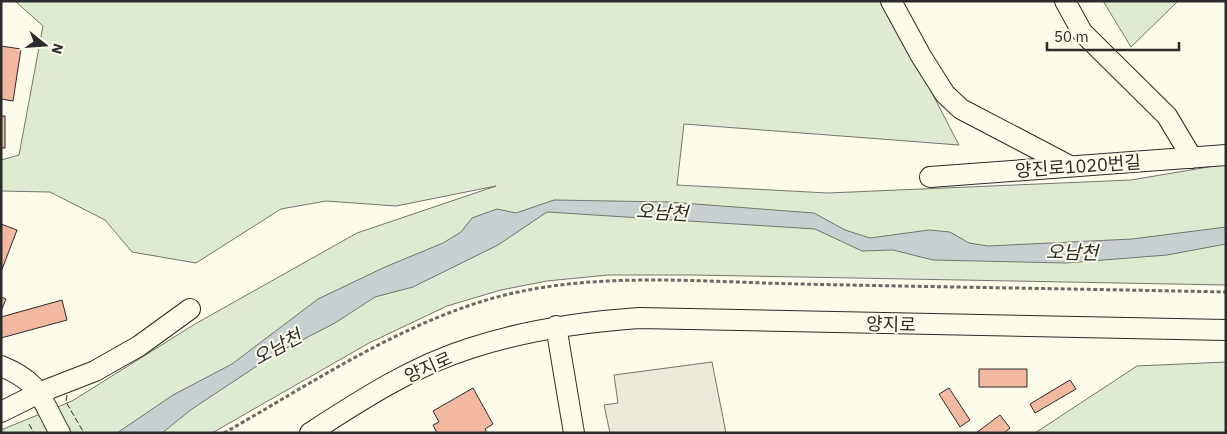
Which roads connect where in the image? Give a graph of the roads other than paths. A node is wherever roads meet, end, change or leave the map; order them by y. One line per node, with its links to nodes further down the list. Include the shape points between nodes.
1 (891, 1): 5 (street, via 945,94 961,109)
2 (1064, 1): 4 (street, via 1082,32 1167,116)
3 (1226, 155): 4 (street, 양진로1020번길)
4 (1192, 158): 5 (street, 양진로1020번길)
5 (1070, 166): 6 (street, 양진로1020번길)
6 (930, 177)
7 (190, 309): 11 (street, via 139,346)
8 (556, 326): 9 (street, 양지로, via 639,318); 14 (street, 양지로, via 470,348 409,374); 15 (street)
9 (1226, 330)
10 (1, 366): 11 (street, via 28,379)
11 (44, 401): 12 (street); 13 (street)
12 (1, 412)
13 (60, 433)
14 (310, 433)
15 (574, 433)

